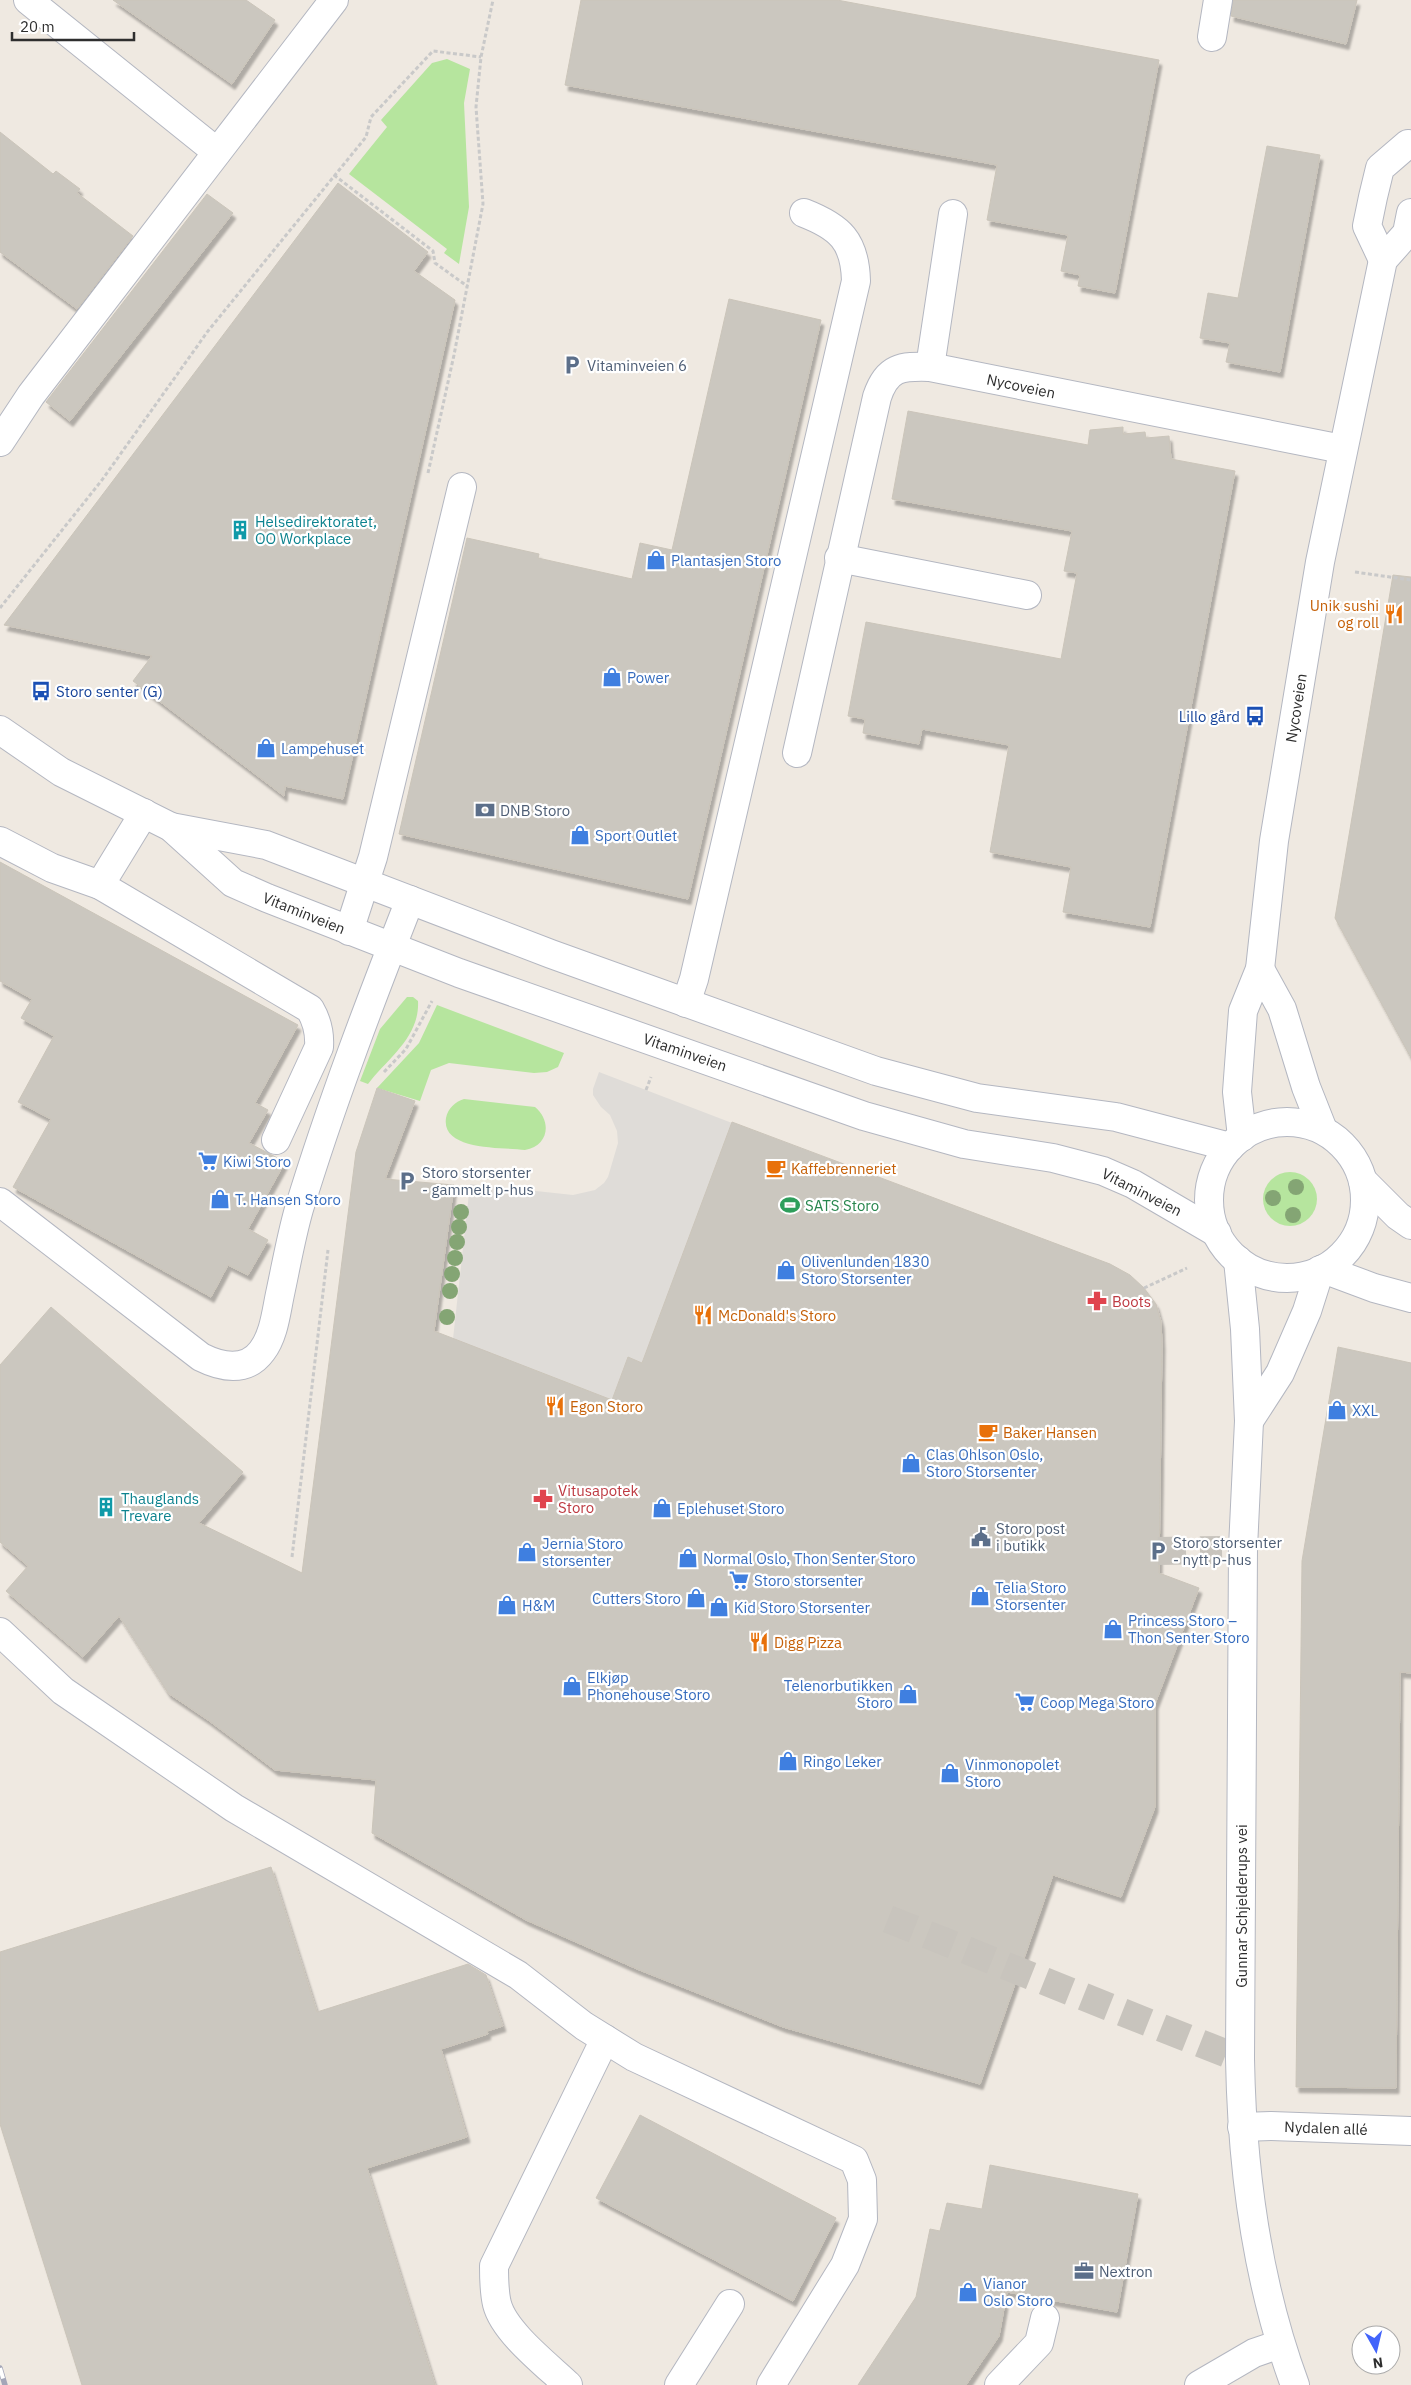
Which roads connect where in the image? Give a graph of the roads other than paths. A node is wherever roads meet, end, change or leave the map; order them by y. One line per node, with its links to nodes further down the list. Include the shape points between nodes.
1 (28, 0): 6 (street)
2 (334, 0): 6 (street)
3 (1218, 0): 4 (street)
4 (1212, 37)
5 (1410, 143): 10 (street, via 1380,168 1373,197 1367,226)
6 (217, 152): 12 (street, via 31,395)
7 (804, 213): 28 (street, via 826,221 843,236 852,249 856,281)
8 (1411, 213): 10 (street, Nycoveien, via 1406,233)
9 (953, 214): 11 (street)
10 (1383, 260): 13 (street, Nycoveien)
11 (930, 367): 13 (street, Nycoveien); 15 (street, Nycoveien, via 906,366 883,380)
12 (0, 442)
13 (1342, 449): 27 (street, Nycoveien, via 1319,566 1274,841)
14 (462, 487): 22 (street)
15 (839, 558): 16 (street); 18 (street, Nycoveien)
16 (1027, 595)
17 (0, 730): 19 (street, Vitaminveien, via 61,772)
18 (797, 754)
19 (144, 813): 20 (street, Vitaminveien); 23 (street)
20 (171, 827): 22 (street, Vitaminveien, via 266,845); 25 (street, Vitaminveien, via 233,882)
21 (0, 841): 23 (street, via 52,868)
22 (365, 883): 24 (street, Vitaminveien); 25 (street)
23 (100, 885): 30 (street, via 310,1009 316,1018 319,1047)
24 (410, 900): 26 (street); 28 (street, Vitaminveien)
25 (349, 931): 26 (street, Vitaminveien)
26 (391, 948): 33 (street, via 313,1163 269,1338 261,1353 247,1363 232,1367 201,1357); 35 (street, Vitaminveien, via 864,1116 964,1144 1053,1158 1103,1171)
27 (1260, 969): 29 (street, via 1282,1009 1306,1088); 31 (street, Nycoveien, via 1243,1011)
28 (686, 1003): 31 (street, Vitaminveien, via 923,1085 978,1098 1116,1117)
29 (1323, 1130): 31 (street, via 1290,1122 1256,1128); 32 (street, via 1349,1151)
30 (276, 1140)
31 (1236, 1142): 35 (street, via 1216,1170 1209,1197)
32 (1363, 1181): 34 (street); 37 (street, via 1366,1199 1358,1232 1337,1260)
33 (0, 1202)
34 (1411, 1225)
35 (1217, 1233): 36 (street)
36 (1238, 1260): 37 (street, via 1250,1268 1277,1277); 39 (street, Gunnar Schjelderups vei)
37 (1322, 1270): 38 (street); 39 (street, Gunnar Schjelderups vei, via 1280,1373)
38 (1411, 1298)
39 (1250, 1421): 42 (street, Gunnar Schjelderups vei, via 1232,1549)
40 (0, 1632): 41 (street, via 63,1691 234,1808 518,1976)
41 (605, 2039): 47 (street, via 494,2266 497,2306 509,2328); 49 (street, via 634,2057 854,2160 862,2180 863,2219 845,2264)
42 (1242, 2127): 43 (street, Nydalen allé); 46 (street, Gunnar Schjelderups vei, via 1259,2259)
43 (1411, 2131)
44 (730, 2304): 48 (street)
45 (1045, 2318): 50 (street, via 1039,2342)
46 (1280, 2344): 51 (street, via 1254,2353); 52 (street, Gunnar Schjelderups vei)
47 (568, 2385)
48 (679, 2385)
49 (771, 2385)
50 (999, 2385)
51 (1199, 2385)
52 (1295, 2385)

